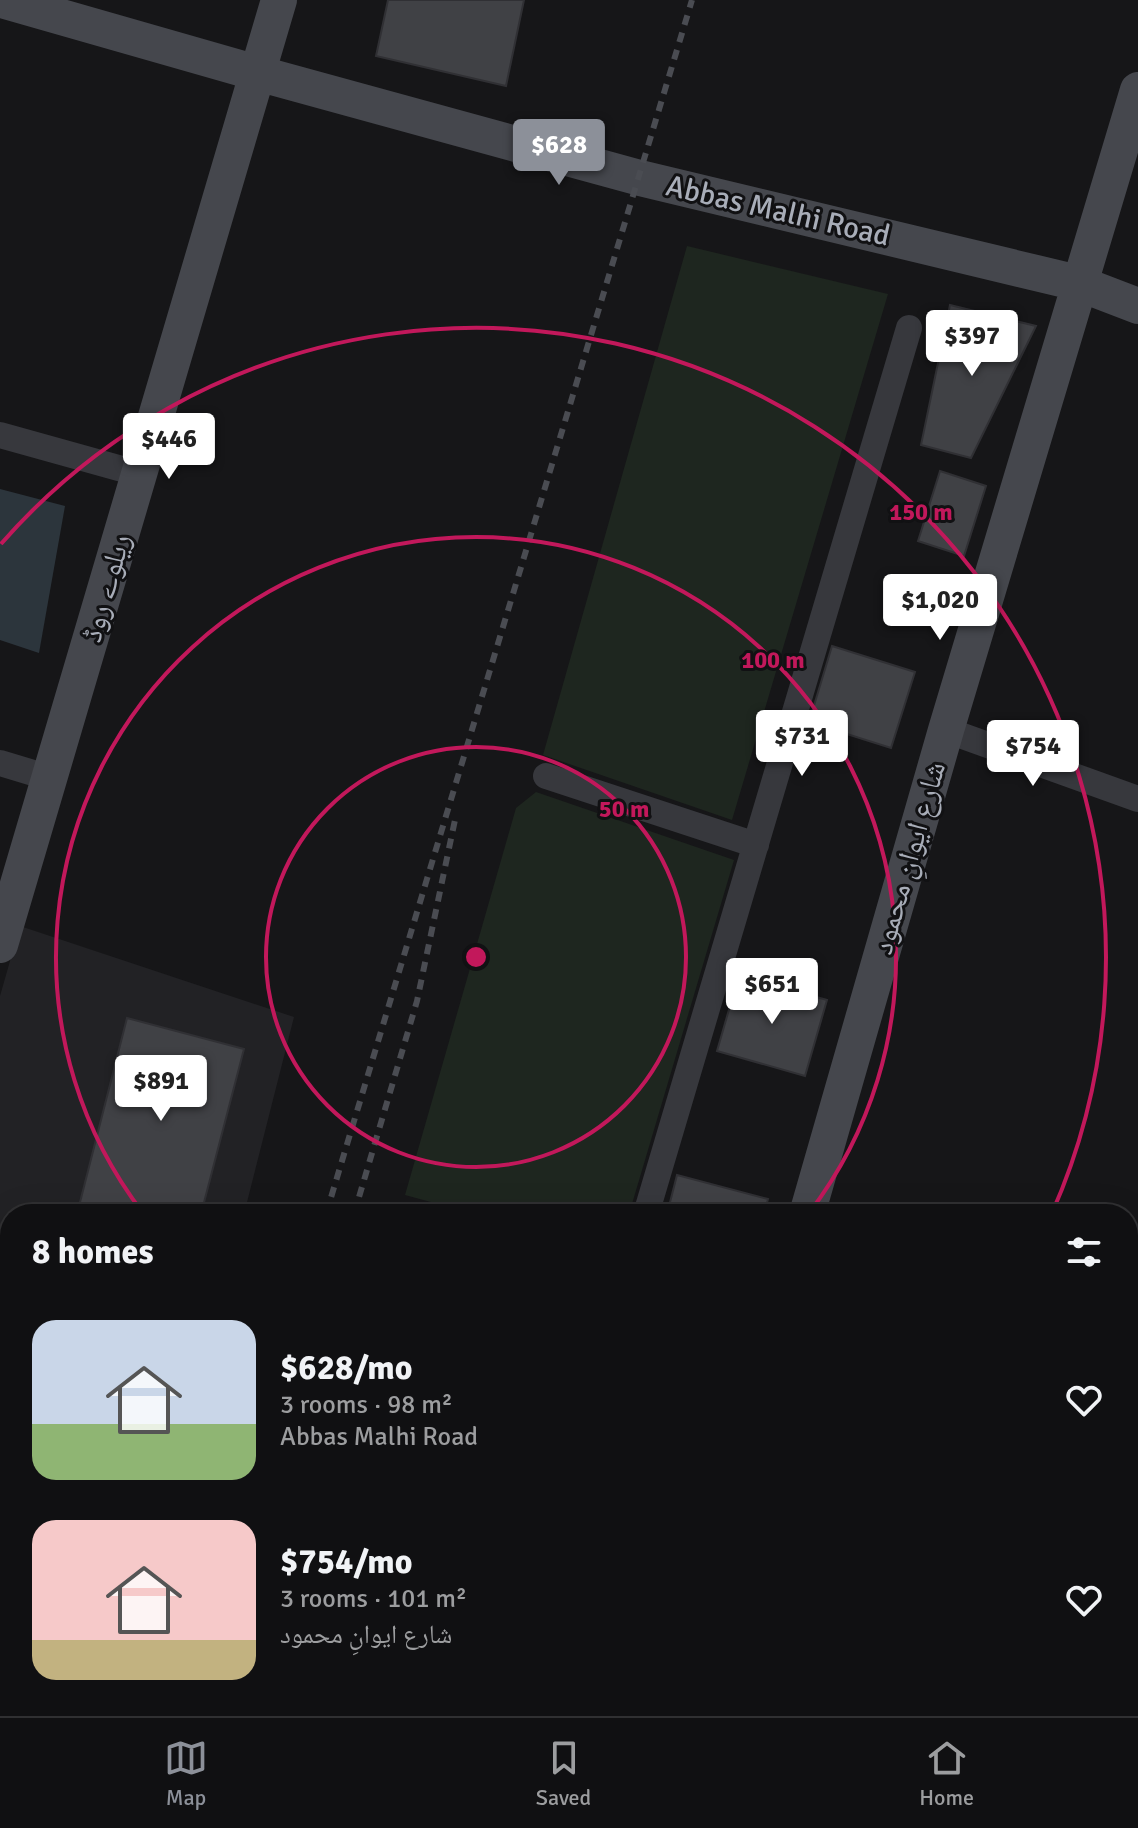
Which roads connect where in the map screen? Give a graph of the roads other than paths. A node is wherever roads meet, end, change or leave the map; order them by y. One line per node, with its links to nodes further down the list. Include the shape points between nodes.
1 (2, 0): 3 (street, Abbas Malhi Road)
2 (279, 0): 3 (street, ریلوے روڈ)
3 (257, 73): 5 (street, Abbas Malhi Road, via 640,178); 9 (street, ریلوے روڈ)
4 (1138, 90): 5 (street, شارع ایوانِ محمود)
5 (1078, 283): 6 (street, Abbas Malhi Road); 10 (street, شارع ایوانِ محمود)
6 (1138, 306)
7 (909, 328): 15 (street)
8 (0, 435): 9 (street)
9 (140, 474): 13 (street, ریلوے روڈ)
10 (946, 730): 14 (street); 18 (street, شارع ایوانِ محمود)
11 (0, 763): 13 (street)
12 (546, 776): 15 (street)
13 (50, 778): 16 (street, ریلوے روڈ)
14 (1138, 799)
15 (756, 845): 17 (street)
16 (0, 945)
17 (649, 1204)
18 (810, 1204)

